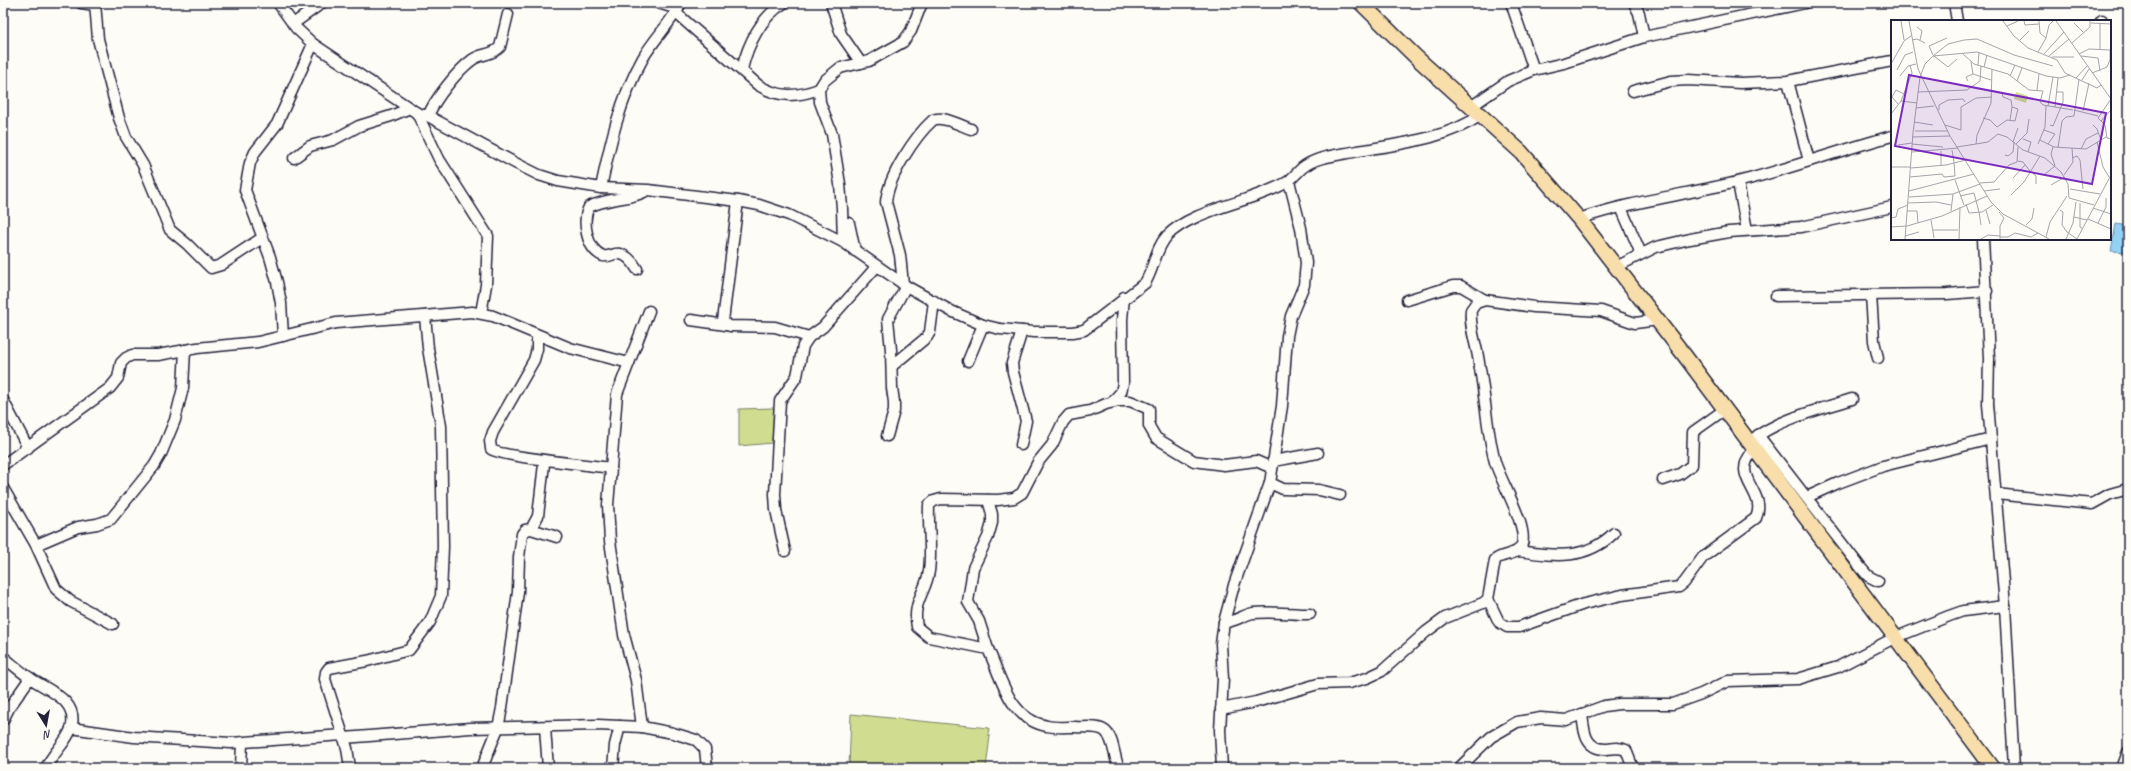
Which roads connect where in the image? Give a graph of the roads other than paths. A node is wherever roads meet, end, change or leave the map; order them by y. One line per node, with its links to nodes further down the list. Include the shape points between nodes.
1 (81, 3): 13 (street)
2 (278, 3): 17 (street)
3 (322, 3): 17 (street)
4 (658, 3): 14 (street)
5 (784, 3): 22 (street, via 767,15 749,49)
6 (831, 3): 21 (street, via 841,34)
7 (922, 3): 21 (street, via 908,38 883,54)
8 (1361, 3): 28 (highway, via 1417,58)
9 (1511, 3): 23 (street)
10 (1634, 3): 18 (street)
11 (1804, 3): 18 (street)
12 (1954, 3): 16 (street)
13 (95, 4): 44 (street, via 98,39 119,118 143,165 170,230 211,268 221,266)
14 (678, 8): 22 (street); 35 (street, via 644,57 624,97 611,140)
15 (508, 14): 29 (street, via 500,47 490,54 473,59 454,78)
16 (1957, 20)
17 (293, 24): 19 (street)
18 (1644, 37): 23 (street)
19 (313, 44): 27 (street); 44 (street, via 277,124 262,140 250,163 246,190)
20 (1891, 61): 24 (street)
21 (861, 62): 25 (street, via 840,68)
22 (742, 70): 25 (street, via 758,85 777,94 798,96)
23 (1534, 70): 28 (street, via 1508,81)
24 (1788, 81): 26 (street, via 1671,81); 33 (street)
25 (819, 88): 46 (street, via 820,102 832,134 840,184)
26 (1632, 91)
27 (414, 110): 29 (street); 32 (street, via 359,126 333,140 310,146); 61 (street, via 439,160 488,236 486,285)
28 (1477, 110): 34 (street, via 1469,123 1428,136 1324,158 1303,168); 41 (highway, via 1521,152)
29 (428, 116): 35 (street, via 539,175)
30 (971, 130): 52 (street, via 943,119 933,120 908,150 893,177 886,194 886,202)
31 (1891, 136): 33 (street)
32 (294, 158)
33 (1808, 161): 41 (street, via 1749,179 1610,208)
34 (1289, 181): 56 (street, via 1274,191 1218,208 1173,231 1161,245 1145,283); 87 (street, via 1301,228 1306,263 1304,285 1291,316 1287,336 1282,406)
35 (601, 188): 37 (street)
36 (1739, 188): 43 (street)
37 (648, 190): 38 (street); 51 (street, via 630,197 596,203 589,207 584,219 592,244 600,254 622,254 630,259)
38 (738, 201): 46 (street, via 788,215); 66 (street, via 722,318)
39 (1891, 207): 43 (street, via 1801,227)
40 (1623, 212): 48 (street, via 1639,249)
41 (1579, 219): 50 (highway)
42 (849, 223): 47 (street)
43 (1747, 230): 48 (street, via 1690,239 1656,247)
44 (262, 238): 68 (street, via 277,282)
45 (1983, 240): 53 (street)
46 (843, 242): 47 (street)
47 (855, 251): 49 (street)
48 (1639, 255): 50 (street)
49 (877, 266): 52 (street); 70 (street, via 823,327)
50 (1616, 267): 64 (highway)
51 (637, 269)
52 (905, 285): 59 (street); 75 (street, via 888,319)
53 (1986, 291): 54 (street); 81 (street)
54 (1871, 295): 55 (street); 72 (street, via 1874,341)
55 (1776, 296)
56 (1124, 298): 67 (street, via 1084,330); 78 (street, via 1123,383)
57 (1407, 300): 58 (street, via 1453,286 1461,286)
58 (1485, 300): 64 (street, via 1534,307 1601,311 1635,322); 103 (street, via 1476,303 1471,310 1472,331 1495,462 1516,509 1522,533 1523,543)
59 (934, 301): 65 (street); 75 (street, via 927,337)
60 (649, 311): 74 (street)
61 (481, 313): 62 (street); 69 (street)
62 (425, 316): 68 (street, via 336,323); 122 (street, via 442,432 441,596 430,622 409,650 374,660 329,668 326,672 325,679)
63 (691, 320): 66 (street)
64 (1658, 320): 79 (highway)
65 (983, 324): 67 (street); 73 (street)
66 (726, 325): 70 (street, via 775,327)
67 (1022, 331): 83 (street, via 1012,369 1026,421)
68 (283, 336): 71 (street, via 258,342)
69 (537, 336): 74 (street, via 570,348); 89 (street, via 534,360 493,432 491,449 497,453 571,465)
70 (810, 337): 102 (street, via 803,346 796,376 780,401 778,409 774,494)
71 (185, 350): 84 (street, via 165,354 132,355 126,358 121,363 118,378 110,388); 101 (street, via 183,388 175,420 154,466 111,519 78,527)
72 (1878, 358)
73 (968, 361)
74 (629, 363): 89 (street, via 617,394)
75 (892, 366): 80 (street, via 894,411)
76 (1852, 399): 82 (street, via 1788,420)
77 (3, 400): 84 (street)
78 (1113, 401): 87 (street, via 1130,401 1149,409 1149,426 1156,438 1194,462 1224,465 1256,461); 97 (street, via 1090,412 1069,415 1062,422 1052,445 1038,462 1022,494 1014,498)
79 (1724, 410): 82 (highway); 90 (street, via 1693,432 1692,466 1680,474)
80 (888, 436)
81 (1991, 439): 94 (street); 96 (street, via 1883,466)
82 (1753, 442): 96 (street); 105 (street, via 1744,470 1759,505 1756,518 1703,557 1684,583 1678,587 1584,604 1519,627 1507,627 1499,622); 110 (highway)
83 (1021, 445)
84 (28, 448): 88 (street)
85 (1318, 453): 87 (street)
86 (544, 464): 98 (street, via 538,516)
87 (1272, 464): 91 (street)
88 (3, 465)
89 (612, 468): 118 (street, via 608,505 610,541 624,635 639,695)
90 (1662, 480)
91 (1270, 483): 95 (street, via 1284,489 1319,490); 108 (street, via 1234,585)
92 (3, 488): 101 (street)
93 (2128, 489): 94 (street, via 2110,494 2092,504)
94 (1996, 494): 106 (street)
95 (1340, 495)
96 (1807, 497): 104 (street, via 1861,568 1868,576)
97 (988, 500): 111 (street, via 992,524 973,568 968,602 979,621); 111 (street, via 940,499 929,505 928,579 915,610 917,627 929,637)
98 (531, 529): 100 (street); 120 (street, via 525,530 522,534 515,621)
99 (1614, 533): 103 (street, via 1588,551 1569,555)
100 (557, 537)
101 (36, 545): 109 (street, via 56,589 70,602)
102 (785, 551)
103 (1518, 551): 105 (street, via 1494,560)
104 (1878, 581)
105 (1488, 599): 114 (street, via 1445,618 1382,671 1367,678 1349,683 1318,684)
106 (2005, 606): 110 (street, via 1963,612); 137 (street)
107 (1310, 614): 108 (street, via 1265,612)
108 (1224, 622): 114 (street, via 1221,644)
109 (113, 624)
110 (1894, 638): 115 (street, via 1838,667 1798,679 1728,682 1673,704 1619,704); 136 (highway)
111 (988, 649): 132 (street, via 1005,694 1021,713 1049,727 1097,728 1105,731)
112 (3, 657): 113 (street)
113 (30, 678): 116 (street); 119 (street, via 62,698 70,710)
114 (1222, 709): 133 (street)
115 (1582, 714): 134 (street, via 1566,720 1541,718 1517,722 1490,737); 135 (street, via 1585,734 1592,746 1598,750 1626,750)
116 (3, 720)
117 (620, 726): 118 (street); 121 (street); 130 (street)
118 (642, 727): 131 (street, via 696,740 705,749)
119 (71, 728): 123 (street, via 175,740); 125 (street)
120 (498, 728): 121 (street); 122 (street); 128 (street)
121 (544, 728): 129 (street)
122 (343, 736): 123 (street); 127 (street)
123 (242, 742): 126 (street)
124 (2128, 752): 138 (street)
125 (46, 768)
126 (241, 768)
127 (350, 768)
128 (482, 768)
129 (548, 768)
130 (613, 768)
131 (707, 768)
132 (1119, 768)
133 (1222, 768)
134 (1459, 768)
135 (1633, 768)
136 (1993, 768)
137 (2014, 768)
138 (2122, 768)

